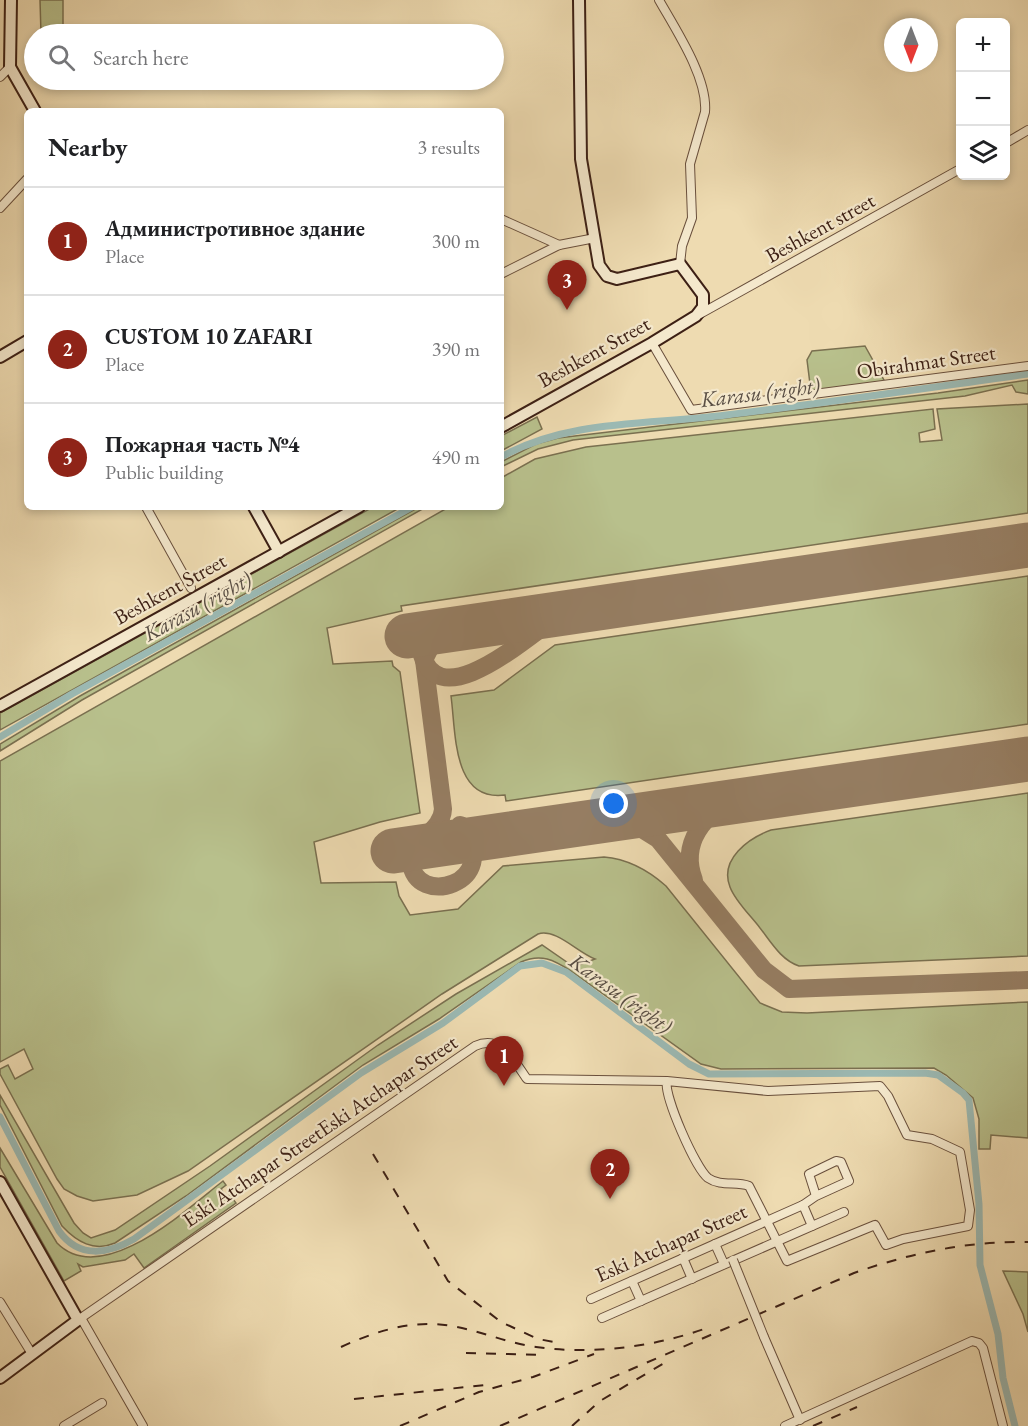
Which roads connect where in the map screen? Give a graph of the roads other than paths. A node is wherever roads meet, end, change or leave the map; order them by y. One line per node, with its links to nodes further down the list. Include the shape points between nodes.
1 (11, 0): 4 (street)
2 (579, 0): 13 (street, via 581,159)
3 (659, 0): 15 (street, via 685,47 705,102 689,172 692,218)
4 (10, 67): 5 (street); 6 (street)
5 (0, 77)
6 (33, 108)
7 (1028, 130): 8 (street)
8 (1010, 140)
9 (956, 171): 18 (street, Beshkent street)
10 (24, 181): 11 (street)
11 (0, 207)
12 (504, 220): 14 (street)
13 (595, 238): 14 (street); 15 (street, via 599,265 610,277 621,279)
14 (559, 245): 16 (street)
15 (680, 264): 17 (street)
16 (504, 272)
17 (703, 295): 18 (street); 19 (street)
18 (716, 306): 19 (street, Beshkent street)
19 (700, 312): 21 (street, Beshkent Street)
20 (24, 343): 22 (street)
21 (652, 343): 23 (street, Obirahmat Street, via 691,410); 24 (street, Beshkent Street)
22 (0, 357)
23 (1028, 366)
24 (504, 425)
25 (148, 510): 29 (street)
26 (256, 510): 28 (street)
27 (352, 510): 28 (street, Beshkent Street)
28 (279, 552): 30 (street, Beshkent Street)
29 (191, 588)
30 (0, 706)
31 (667, 1081): 36 (street, Eski Atchapar Street, via 667,1096 704,1174 719,1183 749,1186); 38 (street, Eski Atchapar Street, via 768,1091 880,1086 907,1135 932,1139 960,1152 970,1210 965,1228 886,1245 875,1225 787,1261); 49 (street, Eski Atchapar Street, via 527,1079 503,1047 482,1043)
32 (0, 1182): 49 (street)
33 (816, 1196): 33 (street, Eski Atchapar Street, via 809,1174 841,1162 849,1181); 34 (street, Eski Atchapar Street)
34 (803, 1205): 36 (street, Eski Atchapar Street); 37 (street)
35 (844, 1212): 37 (street)
36 (767, 1220): 38 (street, Eski Atchapar Street); 39 (street, Eski Atchapar Street)
37 (812, 1226): 38 (street)
38 (777, 1241): 41 (street)
39 (715, 1244): 40 (street, Eski Atchapar Street); 42 (street)
40 (683, 1258): 43 (street); 44 (street, Eski Atchapar Street)
41 (733, 1260): 42 (street); 53 (street, bridge)
42 (724, 1264): 43 (street)
43 (692, 1279): 46 (street)
44 (632, 1281): 45 (street, Eski Atchapar Street); 46 (street)
45 (591, 1299)
46 (641, 1301): 48 (street)
47 (0, 1302): 50 (street)
48 (602, 1318)
49 (79, 1319): 50 (street); 55 (street)
50 (32, 1354): 51 (street)
51 (0, 1378)
52 (102, 1403): 54 (street)
53 (800, 1420): 56 (street); 57 (street, via 972,1341 983,1348)
54 (64, 1426)
55 (143, 1426)
56 (785, 1426)
57 (1004, 1426)

